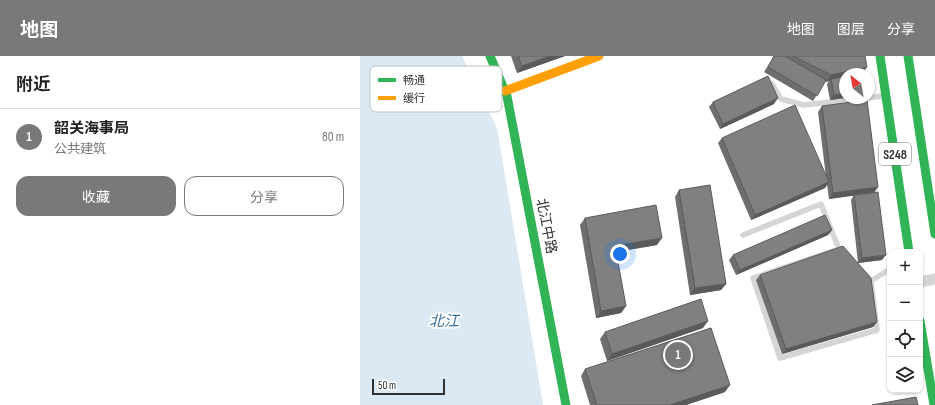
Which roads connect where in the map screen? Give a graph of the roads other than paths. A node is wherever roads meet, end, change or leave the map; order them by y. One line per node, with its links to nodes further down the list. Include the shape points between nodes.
1 (490, 56): 5 (main road, 北江中路)
2 (599, 56): 8 (main road)
3 (880, 56): 9 (main road, S248)
4 (908, 56): 10 (main road, S248)
5 (494, 66)
6 (502, 83): 8 (main road, 北江中路)
7 (772, 84): 9 (lane, via 781,99 804,105)
8 (505, 90): 19 (main road, 北江中路)
9 (886, 96): 13 (main road, S248)
10 (935, 234)
11 (744, 235): 12 (lane, via 821,204)
12 (839, 249): 16 (lane); 16 (lane, via 752,278 780,358 877,330)
13 (909, 249)
14 (887, 271): 16 (lane)
15 (935, 279): 17 (street)
16 (871, 281)
17 (923, 281)
18 (923, 339): 20 (main road)
19 (566, 405)
20 (934, 405)

